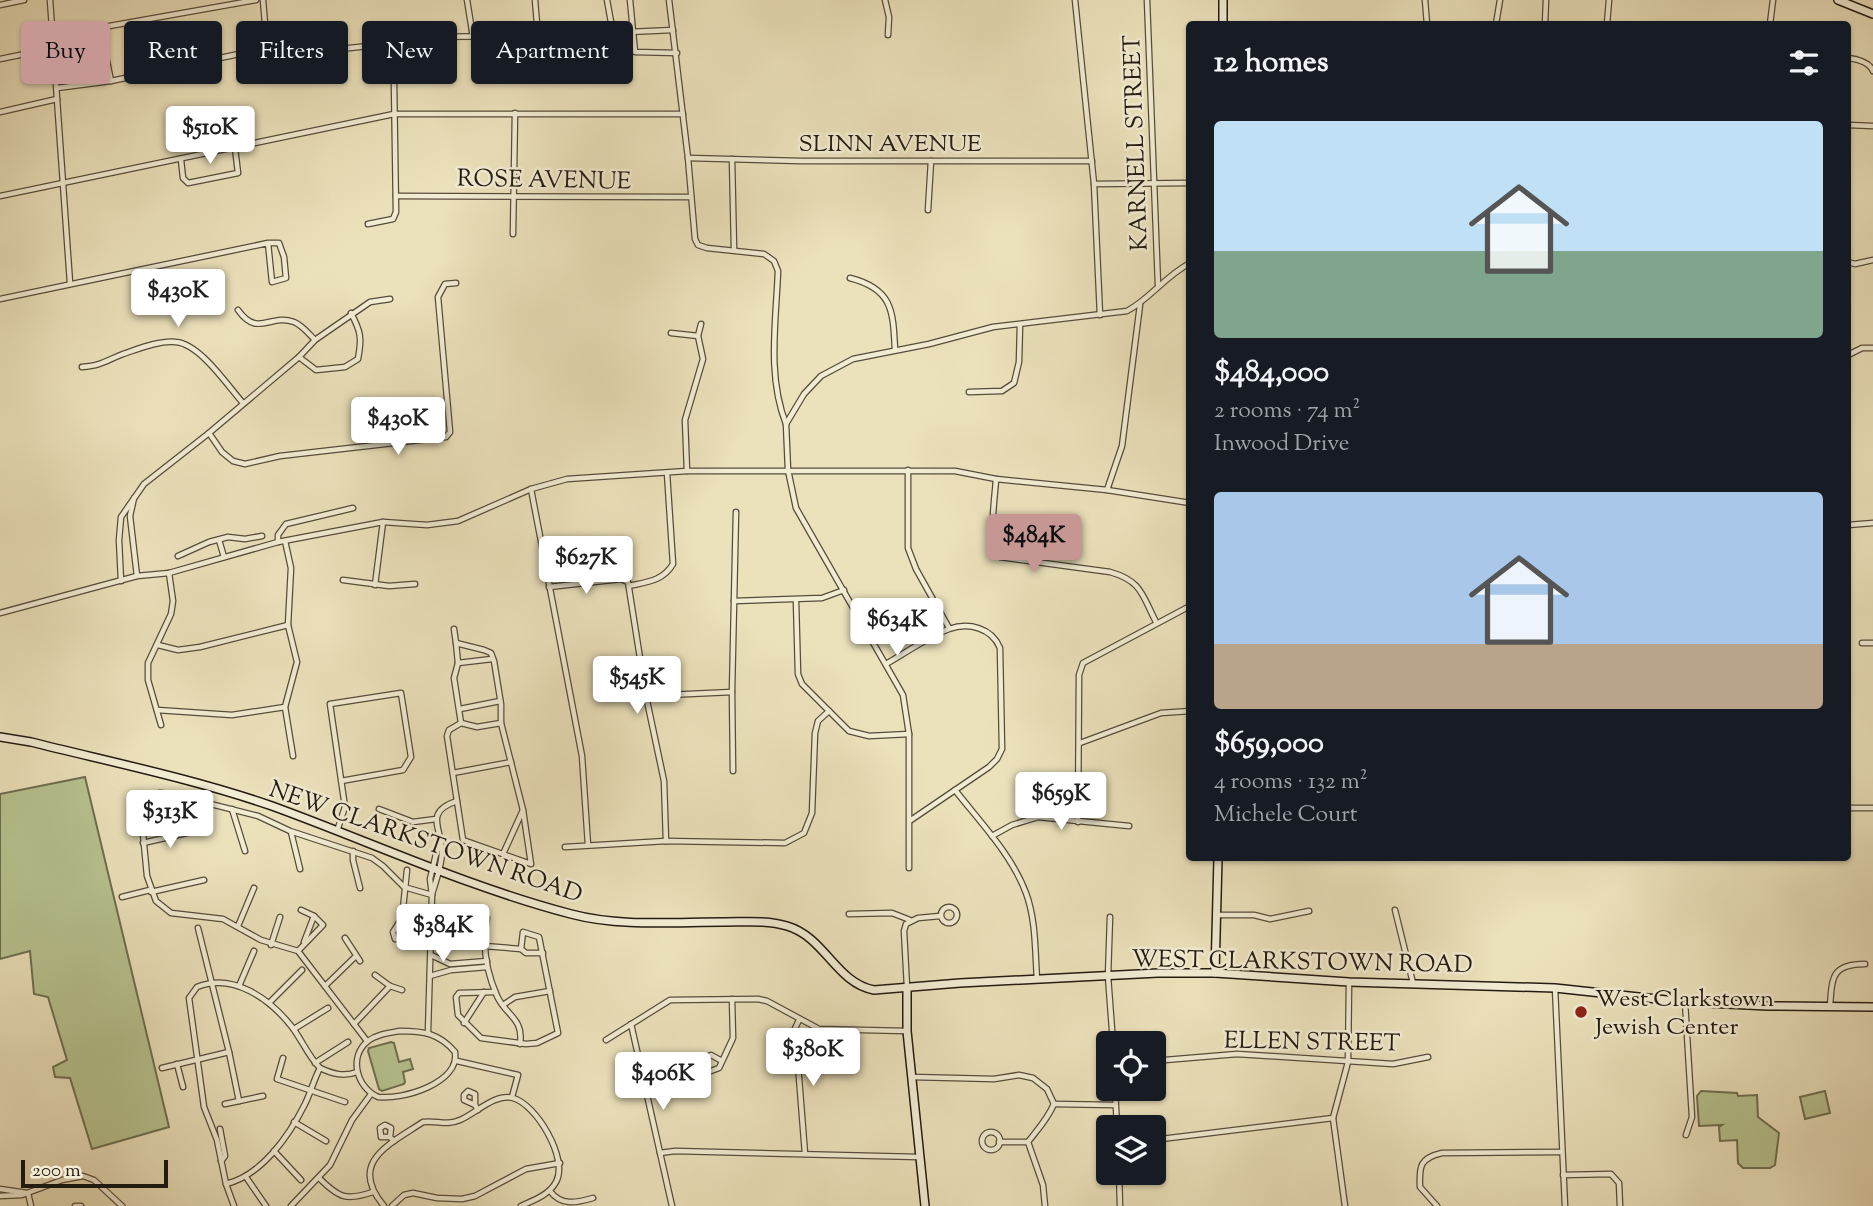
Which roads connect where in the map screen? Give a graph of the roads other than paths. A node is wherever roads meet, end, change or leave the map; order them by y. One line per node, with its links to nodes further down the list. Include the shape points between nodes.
1 (24, 0): 20 (street)
2 (50, 0): 22 (street)
3 (256, 0): 32 (street)
4 (263, 0): 43 (street, via 267,48)
5 (467, 0): 33 (street)
6 (535, 0): 23 (street)
7 (607, 0): 24 (street)
8 (630, 0): 25 (street)
9 (669, 0): 34 (street)
10 (885, 0): 36 (street)
11 (1075, 0): 59 (street)
12 (1147, 0): 63 (street, KARNELL STREET)
13 (1223, 0): 26 (street)
14 (1425, 0): 27 (street)
15 (1500, 0): 28 (street)
16 (1546, 0): 29 (street)
17 (1609, 0): 30 (street)
18 (1773, 0): 31 (street)
19 (1838, 0): 21 (street)
20 (0, 5)
21 (1873, 14)
22 (52, 21)
23 (537, 21)
24 (611, 21)
25 (632, 21)
26 (1223, 21)
27 (1427, 21)
28 (1496, 21)
29 (1545, 21)
30 (1607, 21)
31 (1770, 21)
32 (110, 25)
33 (471, 25)
34 (673, 30): 35 (street); 37 (street)
35 (633, 32): 37 (street, via 635,52)
36 (888, 36)
37 (677, 53): 51 (street)
38 (21, 55): 39 (street)
39 (0, 59)
40 (1851, 59): 41 (street)
41 (1873, 71)
42 (110, 76): 43 (street)
43 (111, 81): 46 (street)
44 (57, 84): 46 (street)
45 (393, 84): 50 (street)
46 (57, 88): 47 (street)
47 (57, 99): 48 (street); 61 (street)
48 (0, 112)
49 (515, 113): 50 (street); 51 (street); 66 (street)
50 (394, 114): 54 (street); 65 (street)
51 (683, 114): 55 (street)
52 (1851, 125): 53 (street)
53 (1873, 125)
54 (235, 148): 57 (street); 57 (street, via 238,173 188,183)
55 (688, 158): 56 (street, SLINN AVENUE); 67 (street)
56 (732, 159): 58 (street, SLINN AVENUE); 72 (street)
57 (181, 160): 61 (street)
58 (931, 161): 59 (street, SLINN AVENUE); 68 (street)
59 (1092, 161): 62 (street)
60 (1186, 183): 63 (street)
61 (64, 184): 64 (street); 78 (street)
62 (1094, 184): 63 (street); 85 (street)
63 (1153, 184): 79 (street, KARNELL STREET)
64 (0, 196)
65 (396, 196): 66 (street, ROSE AVENUE); 69 (street, via 393,219)
66 (513, 197): 67 (street, ROSE AVENUE); 70 (street)
67 (691, 197): 72 (street, via 698,245)
68 (928, 210)
69 (368, 224)
70 (513, 234)
71 (268, 243): 71 (street, via 272,282 286,278 279,243); 78 (street)
72 (734, 250): 98 (street, via 764,254 778,271 774,370)
73 (1873, 260): 74 (street)
74 (1851, 263)
75 (1186, 266): 79 (street)
76 (850, 278): 92 (street, via 874,286 884,296 892,309)
77 (456, 283): 99 (street, via 445,284 438,297 450,432 446,438 245,464 222,452)
78 (70, 284): 80 (street)
79 (1158, 285): 82 (street)
80 (0, 299)
81 (390, 299): 84 (street, via 370,302)
82 (1140, 304): 85 (street); 106 (street, via 1122,446)
83 (237, 310): 90 (street, via 252,324 290,320)
84 (351, 313): 90 (street); 94 (street, via 360,330 358,359 345,367 316,370)
85 (1100, 315): 87 (street)
86 (701, 324): 89 (street)
87 (1020, 325): 92 (street, via 993,327); 96 (street, via 1014,383 1002,391)
88 (671, 333): 89 (street)
89 (698, 335): 102 (street, via 703,359 685,420)
90 (315, 340): 94 (street)
91 (1873, 348): 93 (street)
92 (895, 351): 98 (street, via 853,359 821,376)
93 (1851, 354)
94 (299, 357): 97 (street)
95 (82, 367): 97 (street, via 176,341 195,348)
96 (969, 391)
97 (243, 403): 99 (street)
98 (786, 424): 100 (street)
99 (209, 433): 107 (street)
100 (788, 470): 101 (street); 102 (street); 128 (street, via 796,508)
101 (908, 470): 104 (street, via 955,471); 136 (street, via 908,548)
102 (687, 471): 103 (street)
103 (667, 473): 105 (street, via 567,479); 126 (street, via 673,564 657,580)
104 (996, 479): 106 (street); 134 (street, via 993,539 1000,557 1127,577 1138,585)
105 (531, 489): 111 (street, via 458,521 427,525); 127 (street)
106 (1107, 490): 108 (street)
107 (135, 494): 121 (street, via 130,516); 123 (street, via 121,517)
108 (1186, 502)
109 (354, 508): 117 (street, via 286,524)
110 (736, 512): 129 (street)
111 (383, 522): 116 (street); 125 (street)
112 (1873, 523): 113 (street)
113 (1851, 525)
114 (262, 536): 115 (street)
115 (219, 540): 118 (street); 119 (street)
116 (285, 541): 117 (street); 135 (street, via 292,568)
117 (278, 542): 119 (street)
118 (178, 556)
119 (224, 557): 120 (street)
120 (169, 573): 121 (street); 141 (street, via 173,601)
121 (137, 576): 123 (street)
122 (342, 580): 125 (street)
123 (121, 581): 133 (street)
124 (415, 584): 125 (street)
125 (375, 585)
126 (629, 586): 127 (street, via 621,579); 146 (street)
127 (549, 587): 181 (street, via 582,756)
128 (844, 590): 130 (street); 144 (street)
129 (734, 601): 130 (street); 145 (street)
130 (796, 601): 151 (street, via 797,674)
131 (0, 605): 133 (street)
132 (1186, 608): 134 (street)
133 (1, 612)
134 (1156, 622): 158 (street, via 1083,663 1079,675)
135 (288, 625): 141 (street, via 200,647 178,650); 148 (street, via 297,662)
136 (949, 628): 144 (street); 164 (street, via 989,631 1000,648 1002,749 989,767)
137 (454, 629): 138 (street)
138 (456, 643): 142 (street, via 491,653); 143 (street)
139 (1862, 643): 140 (street)
140 (1873, 643)
141 (158, 645): 150 (street, via 148,663)
142 (492, 659): 143 (street); 147 (street)
143 (458, 663): 149 (street, via 454,677)
144 (886, 664): 156 (street, via 903,695)
145 (732, 692): 146 (street); 161 (street)
146 (646, 696): 179 (street, via 664,781)
147 (500, 701): 149 (street); 154 (street)
148 (285, 707): 150 (street, via 232,715); 159 (street)
149 (460, 709): 153 (street)
150 (158, 710): 155 (street)
151 (830, 711): 156 (street, via 849,731 869,736); 179 (street, via 818,721 815,733 812,813 804,833 785,843)
152 (1186, 711): 158 (street, via 1161,713)
153 (461, 723): 154 (street, via 477,727); 162 (street, via 447,736)
154 (501, 723): 160 (street)
155 (161, 725)
156 (909, 734): 172 (street)
157 (0, 737): 176 (street, NEW CLARKSTOWN ROAD, via 216,789)
158 (1080, 743): 173 (street)
159 (293, 756)
160 (511, 762): 162 (street); 170 (street)
161 (733, 771)
162 (453, 773): 165 (street)
163 (341, 780): 163 (street, via 403,770 411,757 401,692 330,704); 176 (street, via 345,807)
164 (955, 790): 172 (street); 178 (street)
165 (457, 801): 171 (street, via 442,808); 185 (street, via 463,840)
166 (231, 808): 175 (street); 180 (street, via 171,794 150,796 141,813); 183 (street)
167 (1851, 808): 168 (street)
168 (1873, 808)
169 (379, 809): 171 (street, via 413,822)
170 (523, 810): 185 (street); 185 (street, via 531,864)
171 (436, 819): 189 (street, via 442,847)
172 (910, 820): 187 (street)
173 (1077, 822): 174 (street); 178 (street, via 1038,817)
174 (1129, 826)
175 (290, 831): 184 (street); 188 (street)
176 (337, 831): 189 (street, NEW CLARKSTOWN ROAD)
177 (191, 832): 180 (street)
178 (992, 836): 227 (street, via 1026,894)
179 (666, 841): 181 (street)
180 (143, 843): 195 (street)
181 (588, 845): 182 (street)
182 (565, 847)
183 (245, 851)
184 (353, 851): 192 (street, via 372,858); 194 (street)
185 (503, 854)
186 (1218, 861): 202 (street)
187 (909, 867)
188 (300, 869)
189 (435, 869): 196 (street); 234 (street, NEW CLARKSTOWN ROAD, via 592,919 790,926 812,939 853,983 874,990)
190 (407, 870): 192 (street)
191 (204, 880): 195 (street)
192 (404, 887): 196 (street); 207 (street)
193 (254, 888): 209 (street)
194 (360, 888)
195 (151, 891): 197 (street); 209 (street, via 171,913 223,919)
196 (432, 895): 219 (street)
197 (122, 897)
198 (301, 910): 203 (street)
199 (1395, 910): 230 (street)
200 (1309, 911): 202 (street, via 1270,919)
201 (849, 914): 208 (street, via 892,913)
202 (1216, 915): 223 (street)
203 (314, 916): 215 (street); 215 (street, via 323,925)
204 (940, 916): 208 (street)
205 (280, 917): 213 (street)
206 (1110, 917): 226 (street)
207 (402, 918)
208 (910, 920): 234 (street, via 904,931)
209 (238, 926): 213 (street)
210 (198, 928): 229 (street)
211 (485, 931): 211 (street, via 487,918 461,910 460,927); 214 (street)
212 (345, 938): 232 (street, via 358,959)
213 (271, 944): 215 (street)
214 (484, 946): 216 (street); 220 (street)
215 (300, 948): 232 (street)
216 (521, 949): 218 (street); 218 (street, via 523,932 539,937)
217 (254, 951): 231 (street)
218 (542, 953): 237 (street)
219 (431, 955): 220 (street, via 450,964); 225 (street)
220 (487, 964): 225 (street); 239 (street)
221 (1865, 964): 244 (street, via 1845,965 1835,975)
222 (302, 970): 242 (street)
223 (1215, 973): 226 (street, WEST CLARKSTOWN ROAD); 228 (street, WEST CLARKSTOWN ROAD)
224 (375, 975): 233 (street)
225 (430, 976): 254 (street)
226 (1108, 976): 227 (street, WEST CLARKSTOWN ROAD); 253 (street)
227 (1037, 979): 234 (street, WEST CLARKSTOWN ROAD)
228 (1349, 982): 230 (street, WEST CLARKSTOWN ROAD); 266 (street)
229 (212, 983): 231 (street); 259 (street); 262 (street, via 197,987 189,998)
230 (1413, 984): 235 (street, WEST CLARKSTOWN ROAD)
231 (239, 986): 242 (street)
232 (325, 986): 249 (street)
233 (390, 986): 236 (street); 249 (street)
234 (907, 988): 252 (street)
235 (1555, 988): 241 (street, WEST CLARKSTOWN ROAD); 294 (street)
236 (402, 990)
237 (550, 991): 243 (street, via 515,997); 258 (street, via 558,1033 537,1043)
238 (484, 992): 239 (street); 248 (street); 248 (street, via 456,997)
239 (495, 992): 243 (street)
240 (732, 999): 247 (street, via 767,1001); 250 (street, via 670,1000); 265 (street, via 733,1038)
241 (1685, 1002): 244 (street, WEST CLARKSTOWN ROAD); 288 (street, via 1692,1117)
242 (269, 1003): 251 (street)
243 (503, 1005): 258 (street, via 519,1024)
244 (1830, 1007): 245 (street, WEST CLARKSTOWN ROAD)
245 (1873, 1007)
246 (328, 1008): 251 (street)
247 (799, 1020): 252 (street, via 819,1029); 296 (street, via 791,1037 798,1065)
248 (464, 1023): 258 (street, via 481,1038)
249 (354, 1024): 256 (street)
250 (631, 1024): 255 (street); 295 (street)
251 (294, 1029): 267 (street)
252 (907, 1031): 272 (street)
253 (1112, 1031)
254 (428, 1032): 256 (street, via 387,1033); 264 (street, via 449,1044)
255 (606, 1040)
256 (368, 1041): 271 (street, via 357,1057)
257 (348, 1042): 267 (street)
258 (520, 1044)
259 (229, 1052): 262 (street); 278 (street)
260 (1428, 1057): 266 (street, ELLEN STREET, via 1393,1064)
261 (284, 1058): 274 (street, via 276,1079)
262 (197, 1059): 268 (street); 298 (street, via 204,1107)
263 (1166, 1060): 266 (street, ELLEN STREET, via 1237,1054)
264 (457, 1061): 275 (street, via 446,1076 418,1091 386,1098); 277 (street, via 518,1075)
265 (722, 1061): 265 (street, via 711,1071 702,1066 706,1056)
266 (1348, 1062): 285 (street)
267 (315, 1063): 270 (street)
268 (177, 1064): 269 (street); 273 (street)
269 (162, 1068)
270 (320, 1068): 271 (street, via 342,1075); 274 (street)
271 (358, 1072): 275 (street)
272 (912, 1077): 282 (street, via 994,1079 1019,1075 1033,1078 1047,1089); 297 (street)
273 (183, 1087)
274 (312, 1090): 280 (street); 286 (street)
275 (371, 1094): 302 (street)
276 (262, 1096): 278 (street)
277 (512, 1097): 299 (street, via 540,1121); 308 (street, via 476,1108 445,1125 423,1122 392,1139 371,1162)
278 (239, 1101): 281 (street)
279 (1115, 1101): 283 (street)
280 (345, 1102)
281 (225, 1104)
282 (1054, 1104): 283 (street); 292 (street, via 1047,1121)
283 (1115, 1105): 284 (street)
284 (1115, 1115)
285 (1333, 1118): 289 (street); 324 (street)
286 (294, 1122): 290 (street); 293 (street)
287 (220, 1129): 298 (street, via 225,1156)
288 (1686, 1135)
289 (1166, 1138)
290 (326, 1141)
291 (999, 1142): 292 (street)
292 (1028, 1142): 322 (street)
293 (274, 1151): 301 (street); 303 (street)
294 (1562, 1152): 300 (street); 325 (street, via 1429,1156 1420,1169 1420,1188)
295 (660, 1153): 296 (street); 320 (street)
296 (805, 1154): 297 (street)
297 (919, 1157): 321 (street)
298 (221, 1161): 304 (street)
299 (560, 1163): 307 (street); 318 (street, via 526,1169 475,1196 438,1198 413,1193)
300 (1563, 1175): 326 (street); 327 (street, via 1611,1174 1619,1183)
301 (246, 1177): 304 (street); 315 (street)
302 (319, 1178): 308 (street, via 341,1196); 316 (street)
303 (301, 1180)
304 (226, 1184): 314 (street)
305 (1119, 1185): 323 (street)
306 (0, 1189): 309 (street)
307 (550, 1191): 311 (street, via 563,1202); 319 (street)
308 (374, 1192): 317 (street)
309 (28, 1193): 310 (street); 312 (street); 313 (street, via 83,1176 94,1180)
310 (0, 1196)
311 (593, 1198)
312 (31, 1206)
313 (122, 1206)
314 (234, 1206)
315 (266, 1206)
316 (291, 1206)
317 (384, 1206)
318 (392, 1206)
319 (522, 1206)
320 (672, 1206)
321 (925, 1206)
322 (1045, 1206)
323 (1120, 1206)
324 (1345, 1206)
325 (1437, 1206)
326 (1565, 1206)
327 (1620, 1206)

